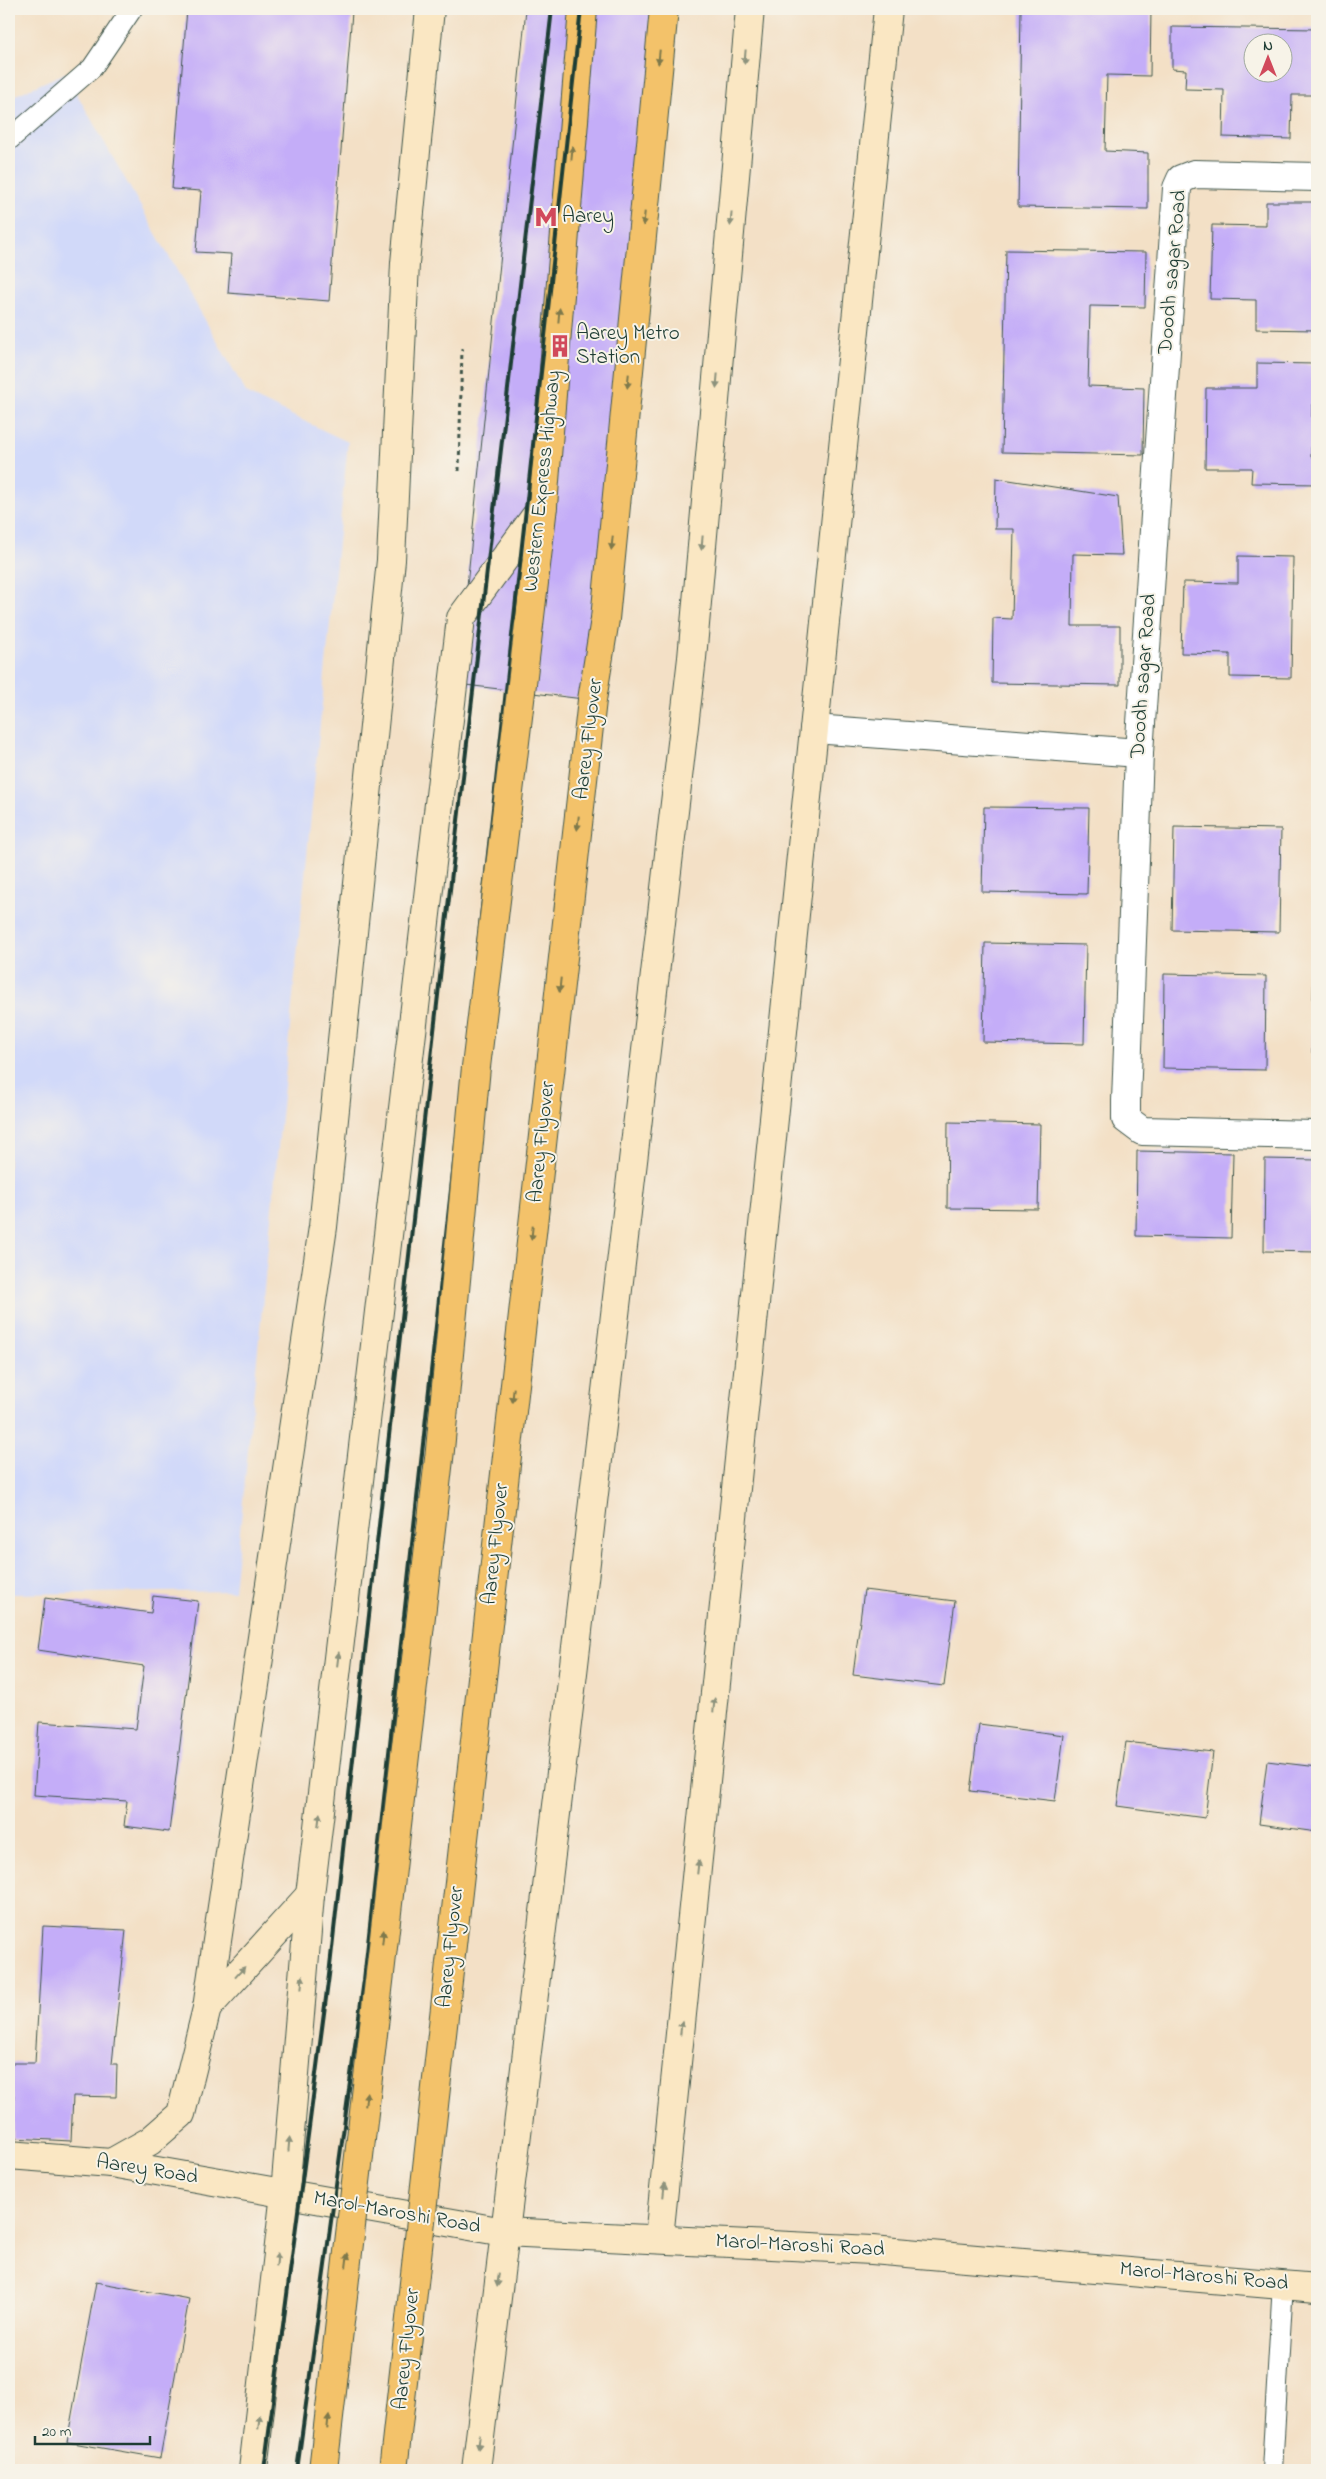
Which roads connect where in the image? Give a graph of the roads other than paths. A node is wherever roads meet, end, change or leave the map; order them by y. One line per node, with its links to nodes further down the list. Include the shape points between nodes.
1 (132, 9): 7 (lane, via 92,68)
2 (430, 9): 14 (main road, via 405,262 391,560 323,1227)
3 (583, 9): 9 (highway, Western Express Highway, one-way to 3)
4 (664, 9): 24 (highway, Aarey Flyover, one-way to 24, bridge, via 605,619 592,700)
5 (750, 9): 18 (main road, one-way to 18, via 692,658)
6 (888, 9): 10 (main road)
7 (9, 140)
8 (1317, 177): 11 (street, Doodh sagar Road, via 1194,174 1181,179 1176,188)
9 (544, 506): 13 (main road, one-way to 9, via 461,618); 23 (highway, Western Express Highway, one-way to 9, bridge, via 440,1450 476,1067)
10 (814, 729): 11 (street); 19 (main road, one-way to 10)
11 (1139, 753): 12 (street, Doodh sagar Road, via 1126,1119 1142,1131)
12 (1314, 1134)
13 (310, 1895): 14 (main road, one-way to 13); 17 (main road, one-way to 13)
14 (207, 2008): 16 (main road, via 181,2114 150,2141)
15 (9, 2155): 16 (main road, Aarey Road)
16 (111, 2163): 17 (main road, Aarey Road)
17 (285, 2193): 18 (main road, Marol-Maroshi Road); 22 (main road, one-way to 17)
18 (504, 2232): 19 (main road, Marol-Maroshi Road); 25 (main road, one-way to 25)
19 (659, 2238): 20 (main road, Marol-Maroshi Road, via 872,2250)
20 (1283, 2283): 21 (main road, Marol-Maroshi Road); 26 (lane)
21 (1317, 2288)
22 (253, 2470)
23 (323, 2470)
24 (393, 2470)
25 (476, 2470)
26 (1272, 2470)

